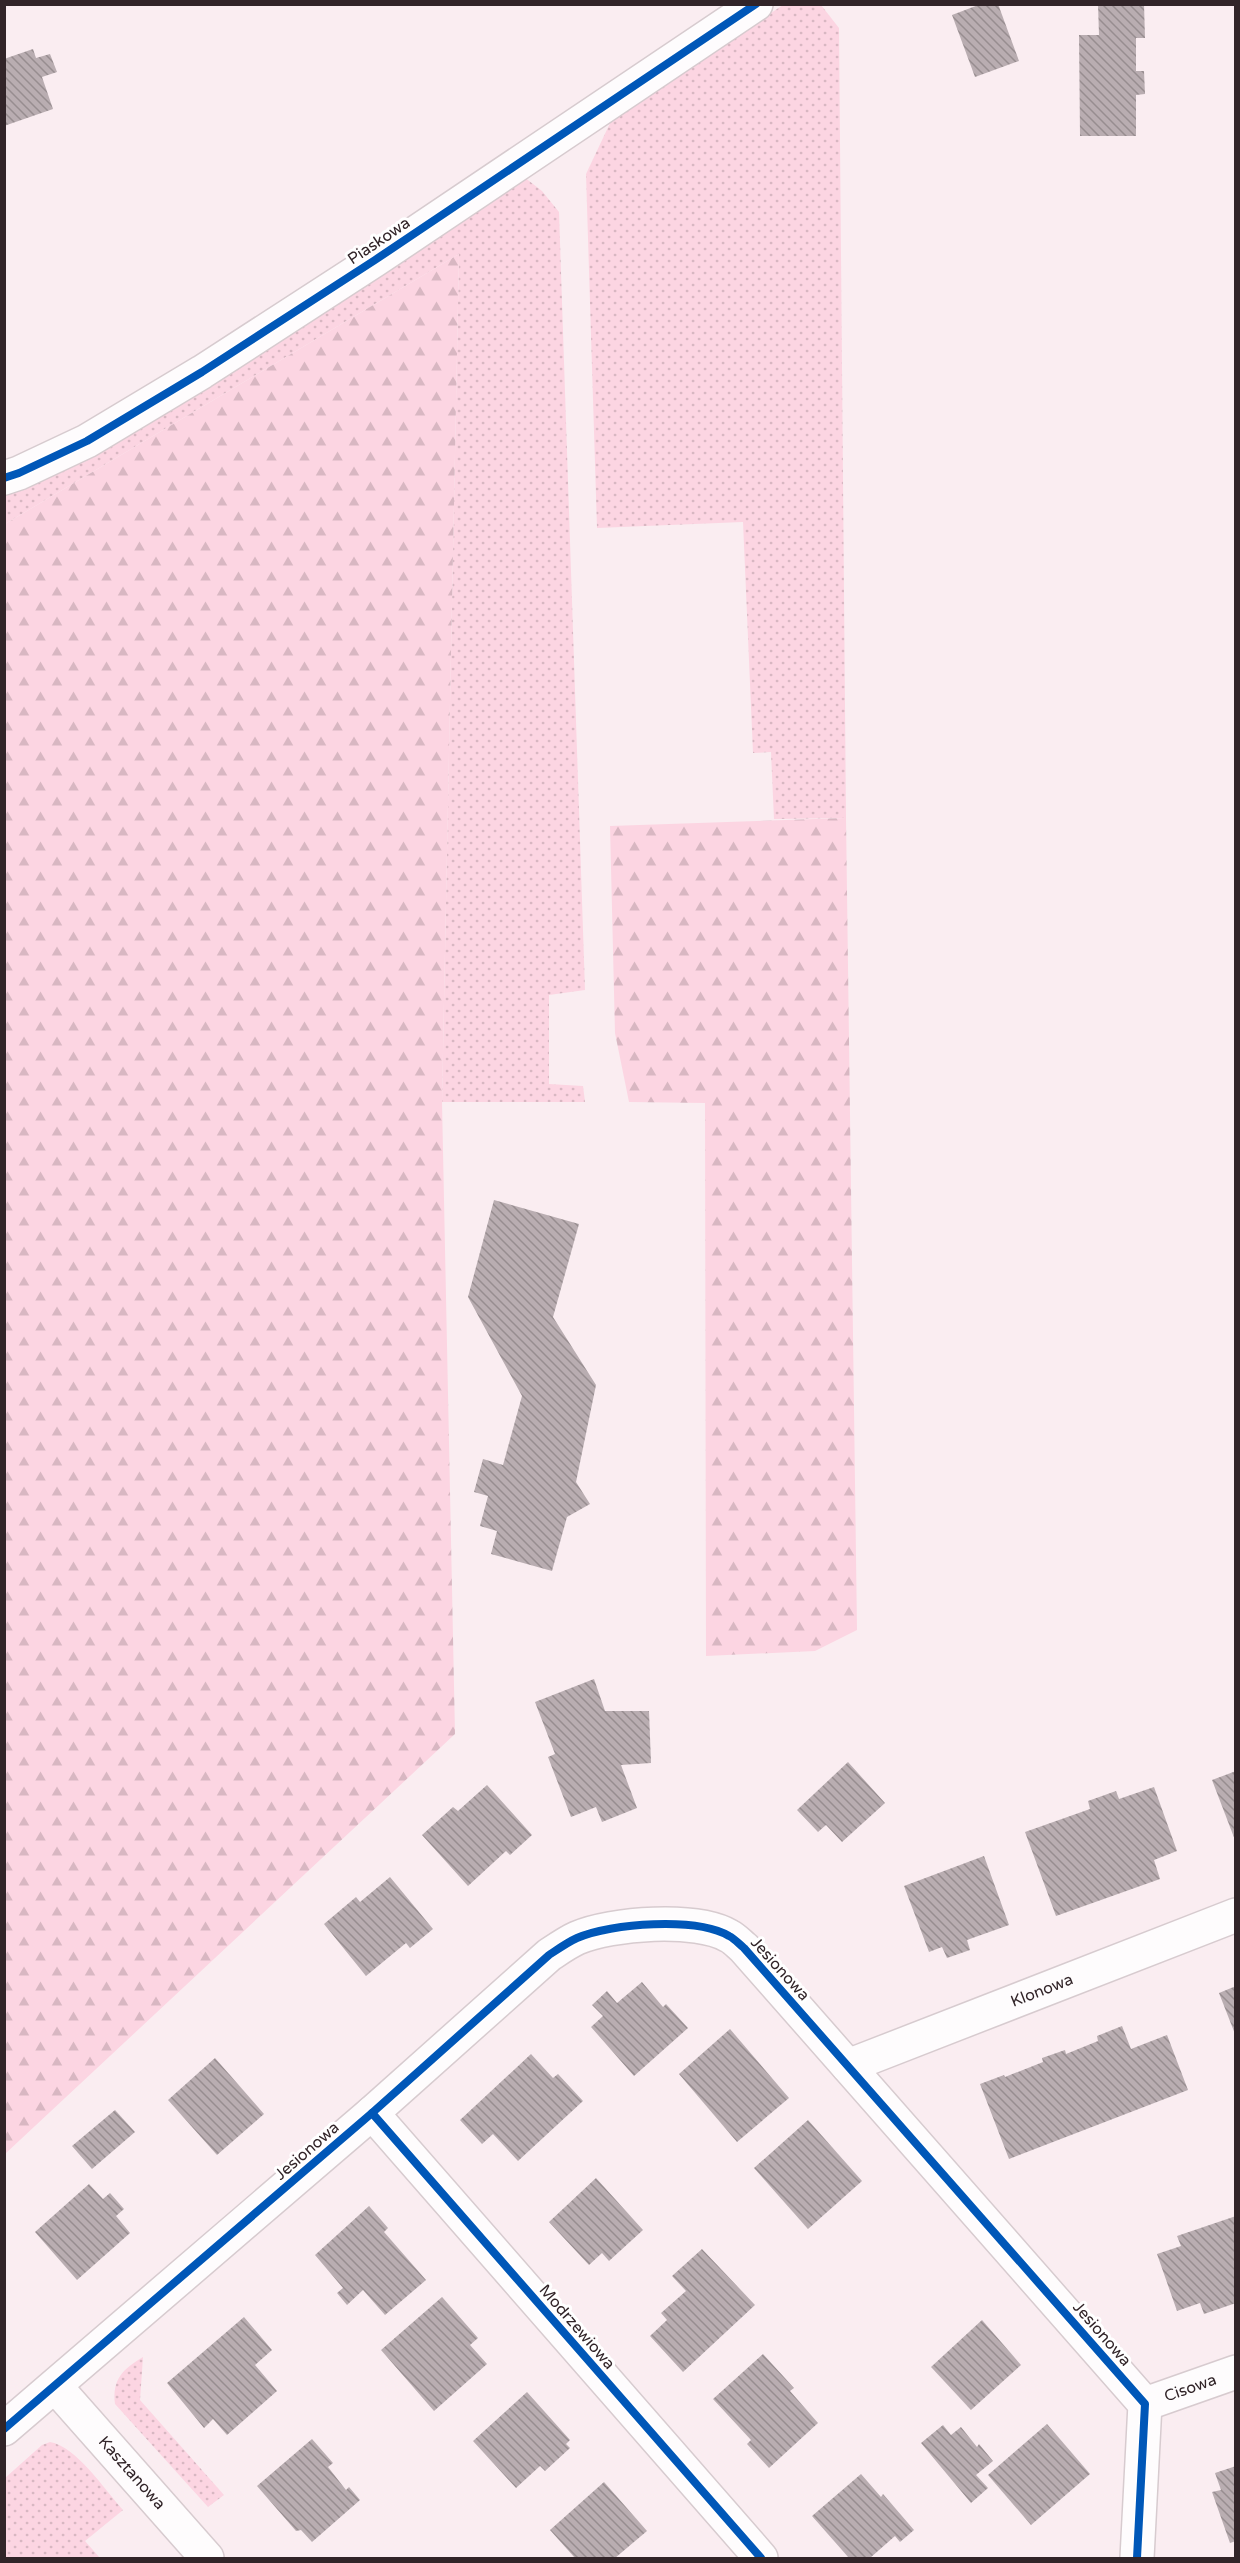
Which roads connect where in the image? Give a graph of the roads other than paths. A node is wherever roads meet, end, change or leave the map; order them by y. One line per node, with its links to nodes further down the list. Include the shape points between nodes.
1 (756, 4): 2 (street, Piaskowa, via 202,372 87,441)
2 (4, 478)
3 (1236, 1915): 4 (street, Klonowa)
4 (848, 2067): 5 (street, Jesionowa, via 729,1935 685,1925 612,1929 578,1938 549,1955); 8 (street, Jesionowa)
5 (372, 2113): 7 (street, Jesionowa); 11 (street, Modrzewiowa)
6 (1236, 2372): 8 (street, Cisowa)
7 (55, 2386): 9 (street, Jesionowa); 10 (street, Kasztanowa)
8 (1145, 2404): 12 (street)
9 (4, 2429)
10 (207, 2559)
11 (761, 2559)
12 (1137, 2559)

